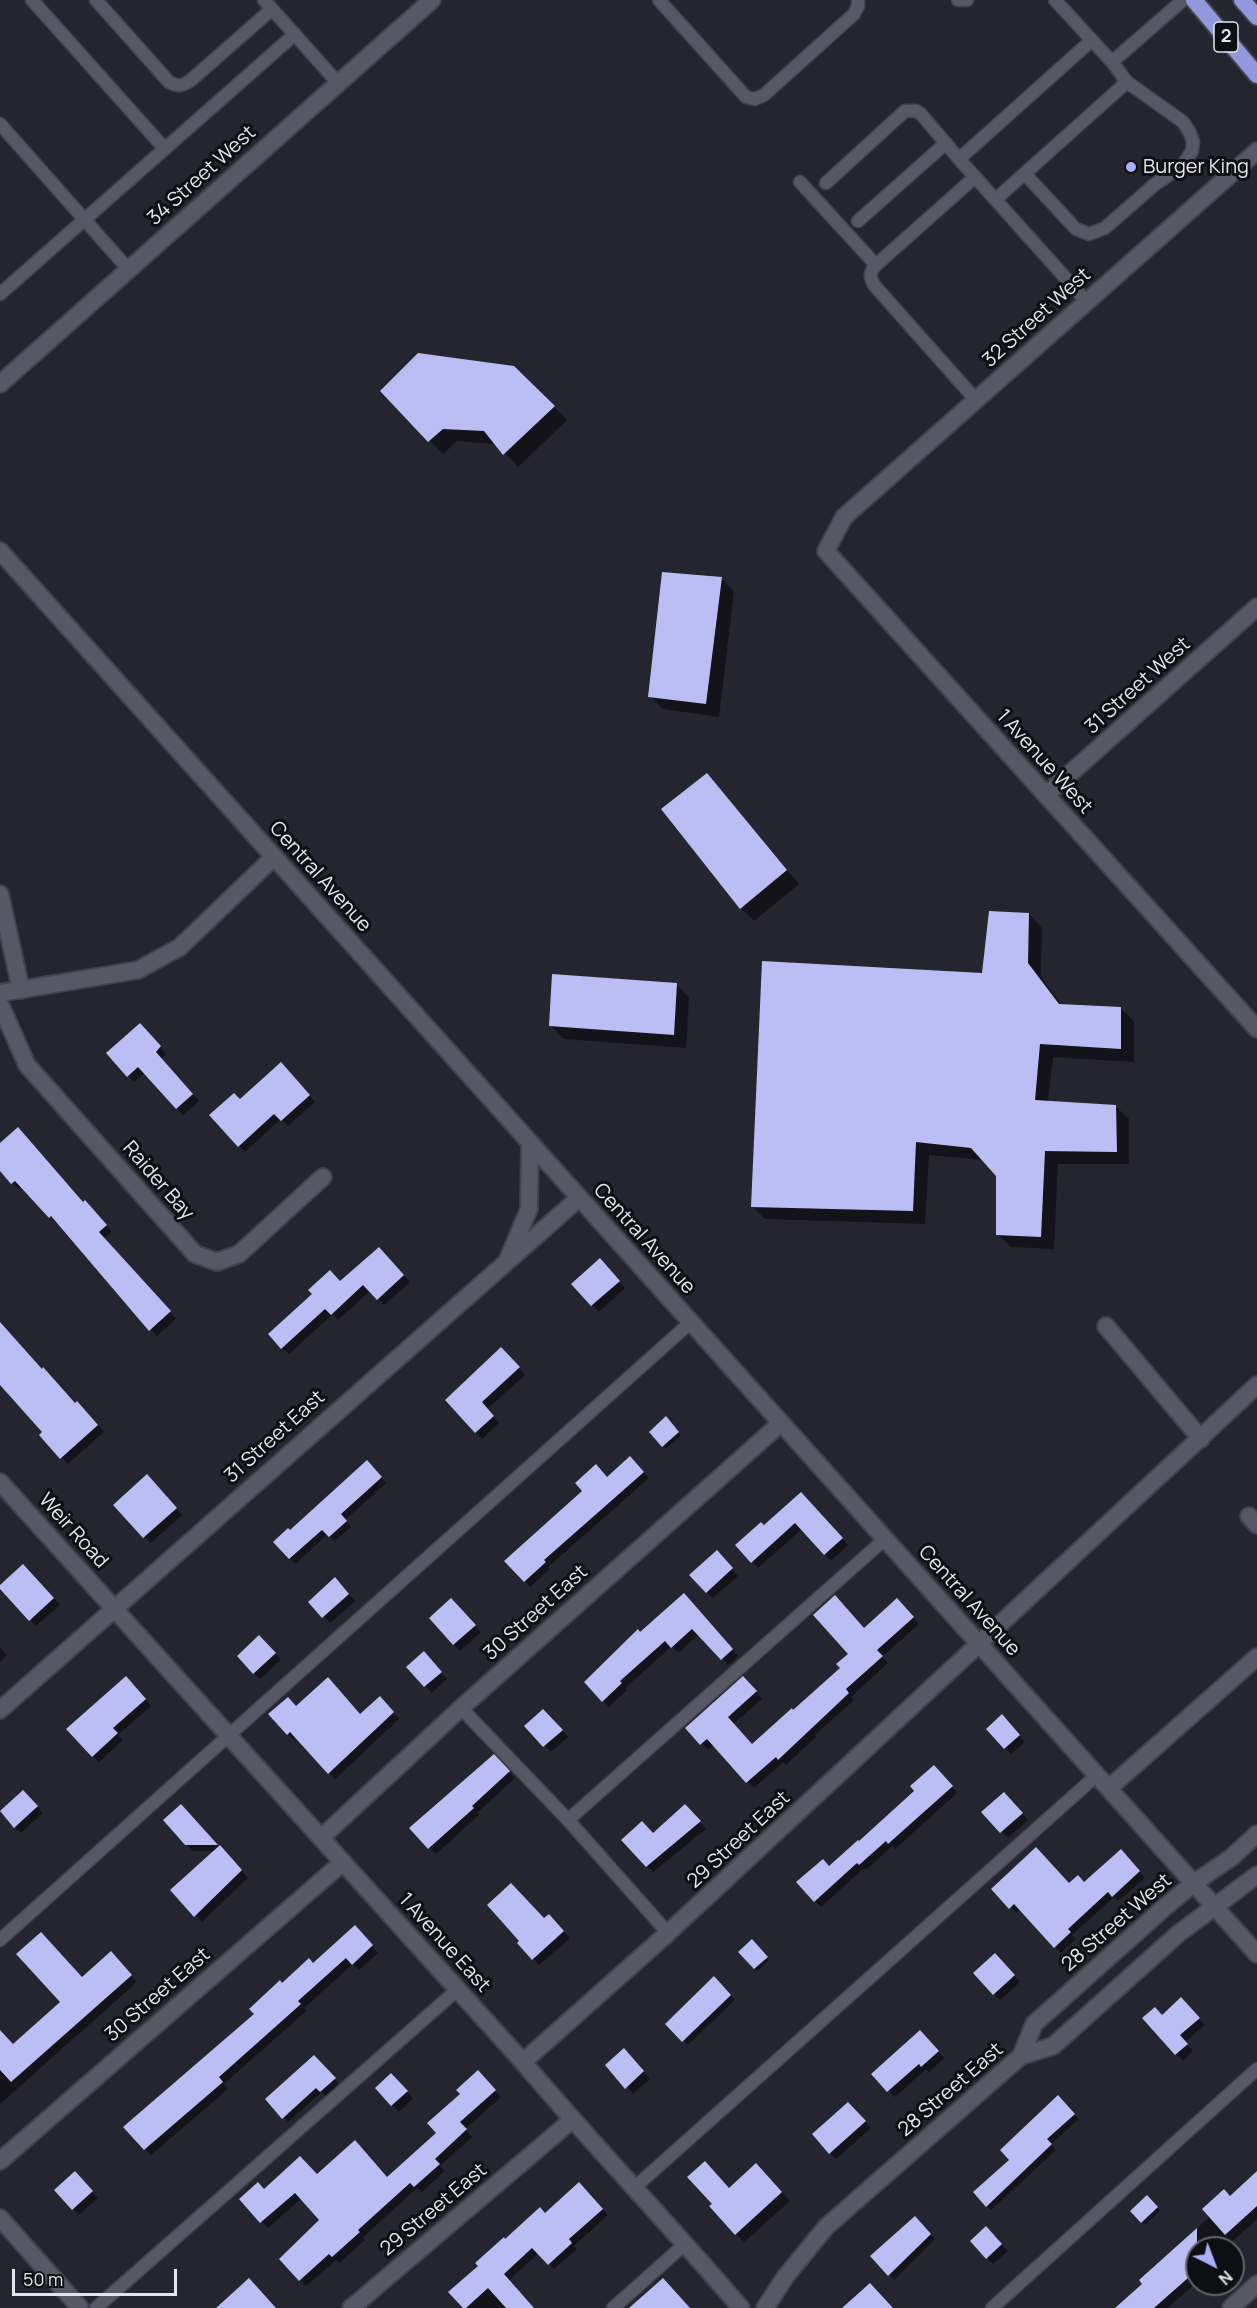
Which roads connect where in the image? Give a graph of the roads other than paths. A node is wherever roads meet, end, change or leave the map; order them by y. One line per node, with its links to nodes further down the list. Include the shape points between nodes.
1 (32, 0): 22 (lane)
2 (96, 0): 12 (lane, via 176,86 190,81)
3 (432, 0): 19 (street, 34 Street West)
4 (659, 0): 5 (lane, via 746,97 755,99 854,14)
5 (858, 0)
6 (958, 0): 7 (lane)
7 (967, 0)
8 (1055, 0): 15 (lane)
9 (1183, 0): 16 (lane)
10 (1194, 0): 17 (highway, 2)
11 (1242, 0): 13 (highway, 2)
12 (268, 5): 14 (lane)
13 (1257, 17)
14 (295, 34): 19 (lane); 22 (lane)
15 (1092, 40): 16 (lane); 24 (lane)
16 (1112, 62): 18 (lane)
17 (1257, 75)
18 (1127, 82): 25 (lane); 25 (lane, via 1183,122 1190,133 1192,151 1183,165 1105,228 1089,234 1076,229)
19 (338, 83): 33 (street, 34 Street West)
20 (0, 124): 30 (lane)
21 (946, 143): 24 (lane); 28 (lane, via 921,114 905,111); 31 (lane)
22 (165, 149): 30 (lane)
23 (1257, 151): 35 (street, 32 Street West)
24 (959, 159): 26 (lane)
25 (1025, 174): 29 (lane)
26 (975, 177): 29 (lane); 32 (lane)
27 (800, 182): 32 (lane)
28 (826, 183)
29 (996, 199): 35 (lane)
30 (84, 220): 33 (lane); 34 (lane)
31 (858, 221)
32 (876, 265): 37 (lane, via 870,278 874,285)
33 (129, 270): 36 (street, 34 Street West)
34 (0, 294)
35 (1087, 302): 37 (street, 32 Street West)
36 (0, 384)
37 (976, 400): 38 (street, 32 Street West)
38 (844, 517): 41 (street, 1 Avenue West, via 826,551)
39 (0, 551): 42 (street, Central Avenue)
40 (1257, 607): 41 (street, 31 Street West)
41 (1046, 795): 47 (street, 1 Avenue West)
42 (274, 857): 44 (street, via 180,947 138,970); 48 (street, Central Avenue)
43 (0, 894): 44 (street)
44 (21, 990): 45 (street)
45 (0, 993)
46 (0, 1004): 49 (street, Raider Bay, via 27,1065 195,1254 217,1262 239,1254)
47 (1257, 1029)
48 (530, 1143): 50 (street, Central Avenue); 51 (street, via 529,1209)
49 (323, 1177)
50 (579, 1198): 51 (street, 31 Street East); 52 (street, Central Avenue)
51 (508, 1259): 59 (street, 31 Street East)
52 (691, 1322): 55 (street, Central Avenue); 64 (lane)
53 (1106, 1326): 56 (street)
54 (1257, 1386): 56 (street, 29 Street East)
55 (781, 1423): 58 (street, Central Avenue); 62 (street, 30 Street East)
56 (1201, 1439): 60 (street, 29 Street East)
57 (0, 1482): 59 (street, Weir Road)
58 (885, 1539): 60 (street, Central Avenue); 67 (lane)
59 (114, 1608): 63 (street, 31 Street East); 64 (street, 1 Avenue East)
60 (980, 1645): 65 (street, Central Avenue); 74 (street, 29 Street East)
61 (1257, 1657): 66 (street)
62 (461, 1708): 67 (lane); 69 (street, 30 Street East)
63 (0, 1710)
64 (228, 1736): 69 (street, 1 Avenue East); 75 (lane)
65 (1097, 1775): 66 (street, Central Avenue); 83 (lane)
66 (1108, 1788): 72 (street, Central Avenue)
67 (568, 1820): 74 (lane)
68 (1257, 1834): 72 (street, 28 Street West)
69 (321, 1838): 70 (street, 1 Avenue East)
70 (343, 1862): 77 (street, 1 Avenue East); 82 (street, 30 Street East)
71 (1257, 1875): 73 (street)
72 (1194, 1883): 73 (street, Central Avenue); 78 (street, 28 Street West, via 1034,2024)
73 (1215, 1907): 76 (street, Central Avenue); 78 (street, 28 Street East, via 1178,1934 1053,2046)
74 (668, 1933): 79 (street, 29 Street East)
75 (0, 1940)
76 (1257, 1954)
77 (457, 1990): 79 (street, 1 Avenue East); 88 (lane)
78 (1021, 2056): 92 (street, 28 Street East, via 826,2227)
79 (523, 2062): 81 (street, 1 Avenue East)
80 (1257, 2069): 93 (lane)
81 (572, 2120): 83 (street, 1 Avenue East); 89 (street, 29 Street East)
82 (0, 2161)
83 (634, 2188): 85 (street, 1 Avenue East)
84 (0, 2218): 87 (street)
85 (686, 2244): 90 (lane); 91 (street, 1 Avenue East)
86 (1257, 2284): 94 (street)
87 (80, 2308)
88 (96, 2308)
89 (351, 2308)
90 (614, 2308)
91 (741, 2308)
92 (765, 2308)
93 (992, 2308)
94 (1231, 2308)

